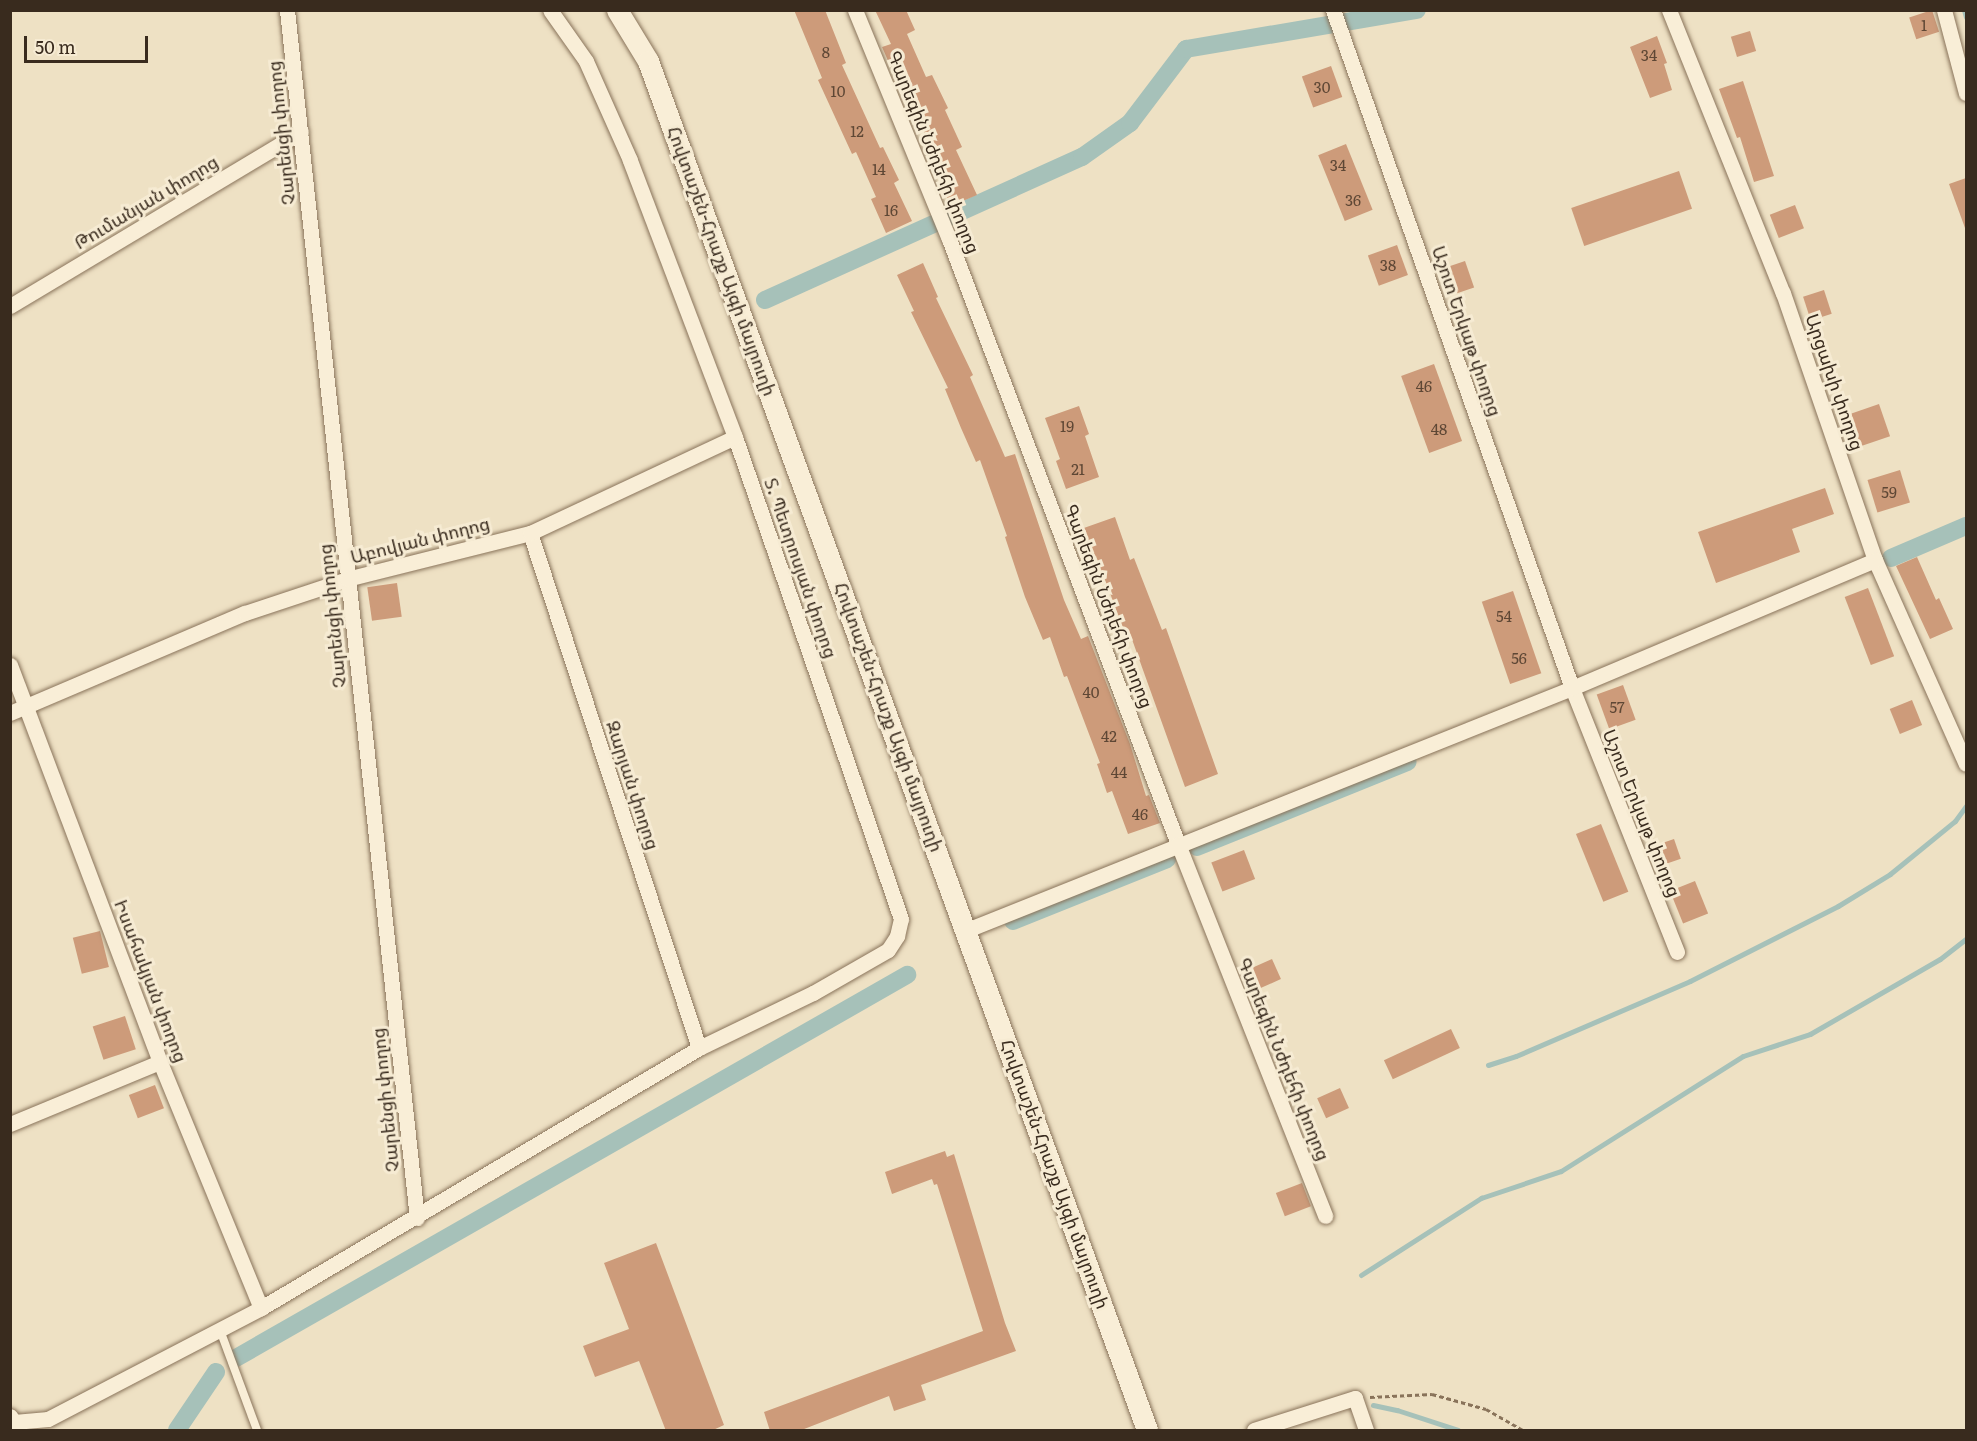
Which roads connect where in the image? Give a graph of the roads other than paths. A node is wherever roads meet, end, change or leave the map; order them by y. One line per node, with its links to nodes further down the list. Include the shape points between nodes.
1 (287, 10): 9 (street, Չարենցի փողոց)
2 (550, 10): 11 (street, Տ. Պետրոսյան փողոց, via 586,61 630,160)
3 (617, 10): 21 (street, Հովտաշեն-Հրաշք Այգի մայրուղի, via 648,61)
4 (855, 10): 20 (street, Գարեգին Նժդեհի փողոց, via 938,210)
5 (1334, 10): 16 (street, Աշոտ Երկաթ փողոց)
6 (1669, 10): 13 (street, Արցախի փողոց, via 1783,293)
7 (1944, 10): 8 (street)
8 (1966, 93)
9 (301, 132): 10 (street, Թումանյան փողոց); 14 (street, Չարենցի փողոց)
10 (10, 306)
11 (735, 437): 12 (street, Աբովյան փողոց); 23 (street, Տ. Պետրոսյան փողոց, via 901,918 888,951 813,993)
12 (530, 533): 14 (street, Աբովյան փողոց); 23 (street, Զարյան փողոց)
13 (1875, 560): 16 (street); 19 (street, Արցախի փողոց)
14 (347, 579): 17 (street, Աբովյան փողոց, via 245,613); 27 (street, Չարենցի փողոց)
15 (10, 665): 17 (street, Իսահակյան փողոց)
16 (1572, 688): 20 (street); 22 (street, Աշոտ Երկաթ փողոց)
17 (26, 705): 18 (street, Աբովյան փողոց); 24 (street, Իսահակյան փողոց)
18 (10, 713)
19 (1966, 764)
20 (1178, 844): 21 (street); 26 (street, Գարեգին Նժդեհի փողոց)
21 (967, 930): 32 (street, Հովտաշեն-Հրաշք Այգի մայրուղի)
22 (1677, 952)
23 (699, 1048): 27 (street, Տ. Պետրոսյան փողոց)
24 (160, 1062): 25 (street); 28 (street, Իսահակյան փողոց)
25 (10, 1124)
26 (1325, 1216)
27 (417, 1218): 28 (street, Տ. Պետրոսյան փողոց)
28 (261, 1308): 29 (street, Տ. Պետրոսյան փողոց)
29 (220, 1330): 30 (street, Տ. Պետրոսյան փողոց, via 48,1419); 31 (lane)
30 (12, 1419)
31 (257, 1431)
32 (1147, 1431)
33 (1254, 1431): 34 (street, via 1354,1398)
34 (1366, 1431)

